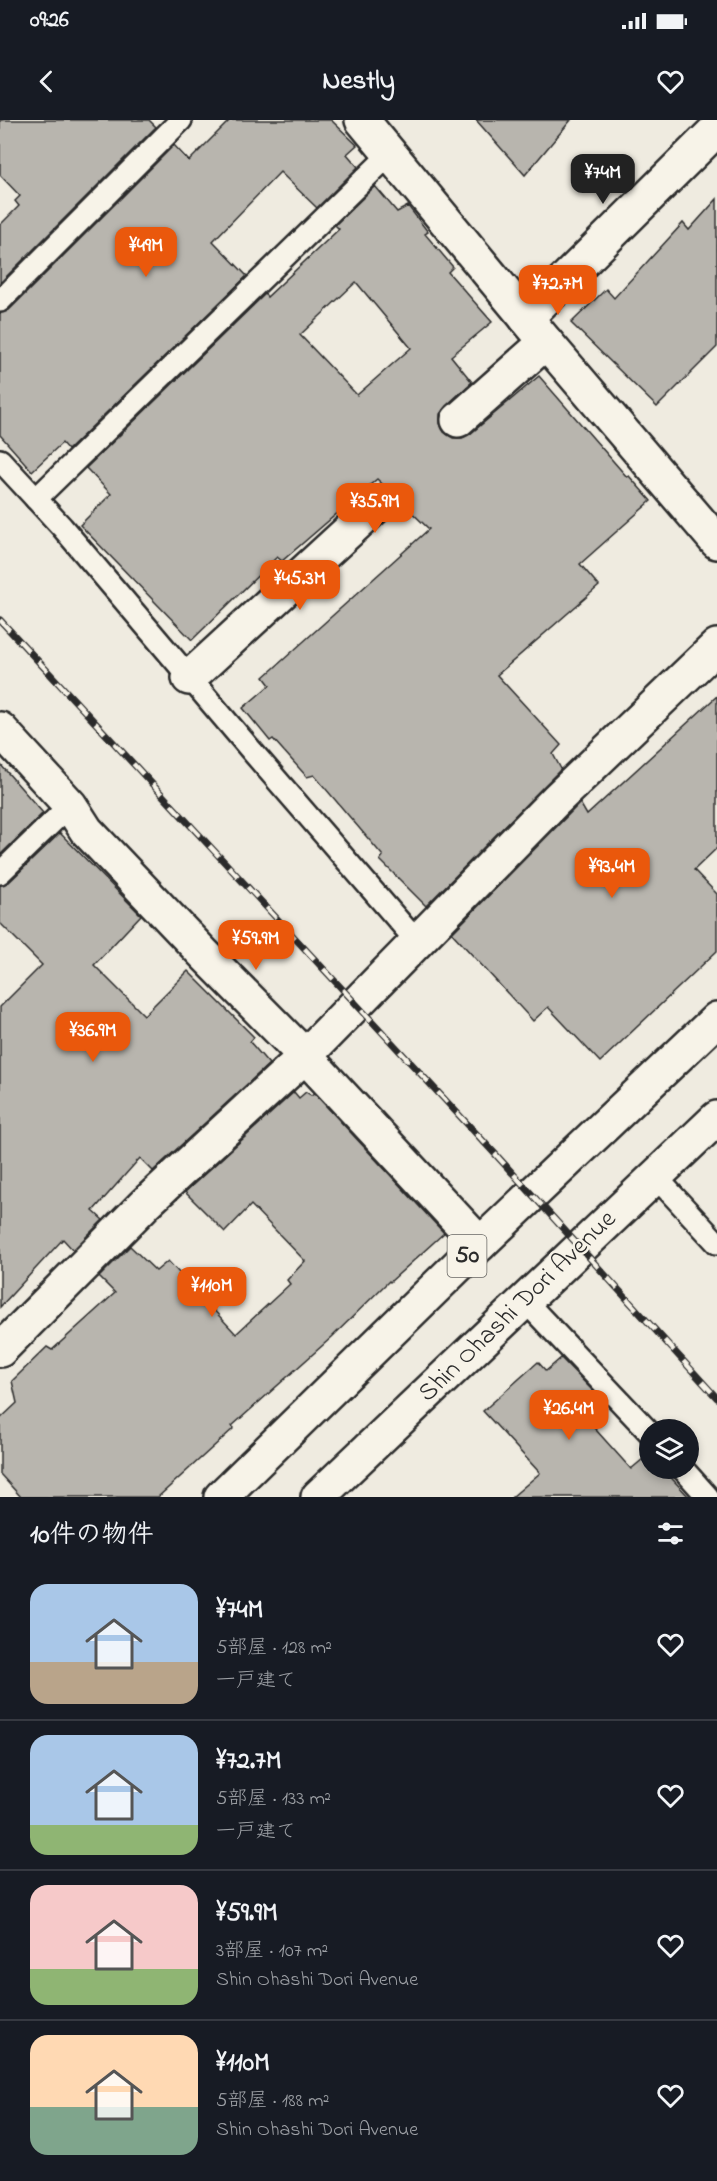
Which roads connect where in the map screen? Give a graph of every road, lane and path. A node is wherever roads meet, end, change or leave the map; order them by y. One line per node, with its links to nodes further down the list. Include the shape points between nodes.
1 (182, 120): 5 (lane)
2 (362, 120): 4 (street)
3 (717, 129): 6 (street)
4 (390, 154): 6 (street); 9 (lane)
5 (0, 301)
6 (536, 330): 7 (street); 11 (street)
7 (458, 420)
8 (0, 460): 9 (lane)
9 (36, 500): 13 (lane)
10 (376, 506): 13 (street)
11 (717, 543)
12 (717, 646): 17 (street, via 556,800)
13 (189, 678): 17 (lane)
14 (0, 729): 15 (street)
15 (70, 805): 16 (lane); 19 (street, via 86,830)
16 (0, 873)
17 (418, 943): 19 (street)
18 (717, 1019): 23 (street, 50)
19 (305, 1056): 23 (street); 25 (street, via 146,1203)
20 (717, 1118): 21 (street, Shin Ohashi Dori Avenue)
21 (655, 1176): 22 (lane); 24 (street, Shin Ohashi Dori Avenue)
22 (717, 1243)
23 (480, 1244): 28 (street, 50)
24 (525, 1301): 26 (lane); 29 (street, Shin Ohashi Dori Avenue)
25 (0, 1350)
26 (639, 1421)
27 (692, 1479): 30 (lane)
28 (221, 1497)
29 (318, 1497)
30 (708, 1497)

